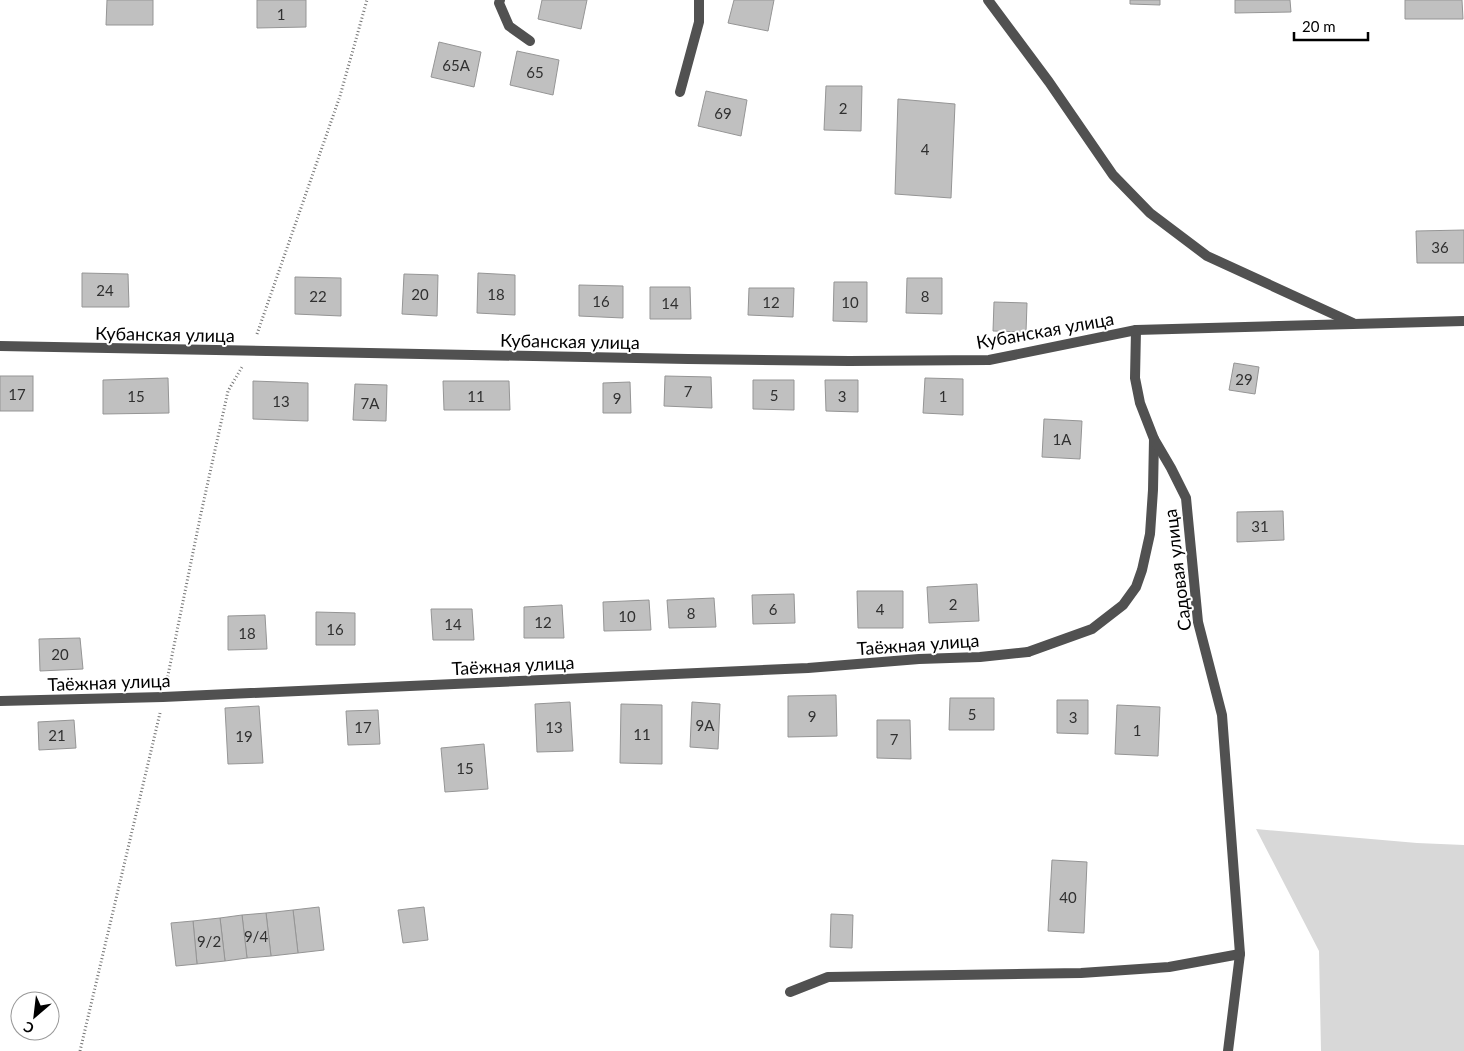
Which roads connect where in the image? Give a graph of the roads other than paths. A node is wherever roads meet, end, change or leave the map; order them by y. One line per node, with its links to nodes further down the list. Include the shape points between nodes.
1 (500, 0): 4 (street, via 509,26)
2 (699, 0): 5 (street, via 699,22)
3 (988, 0): 7 (street, via 1112,175 1150,213 1208,256)
4 (530, 40)
5 (680, 92)
6 (1464, 321): 7 (street)
7 (1356, 324): 8 (street)
8 (1136, 330): 9 (street, Кубанская улица, via 989,360 849,361); 10 (street, Садовая улица, via 1134,378)
9 (0, 346)
10 (1154, 439): 11 (street, Таёжная улица, via 1150,534 1136,587 1123,605 1092,630 1028,652 808,668 163,698); 12 (street, Садовая улица, via 1186,498 1198,622 1222,715)
11 (0, 701)
12 (1240, 954): 13 (street, via 1169,967 1081,973 828,977); 14 (street, Садовая улица)
13 (790, 992)
14 (1228, 1051)

